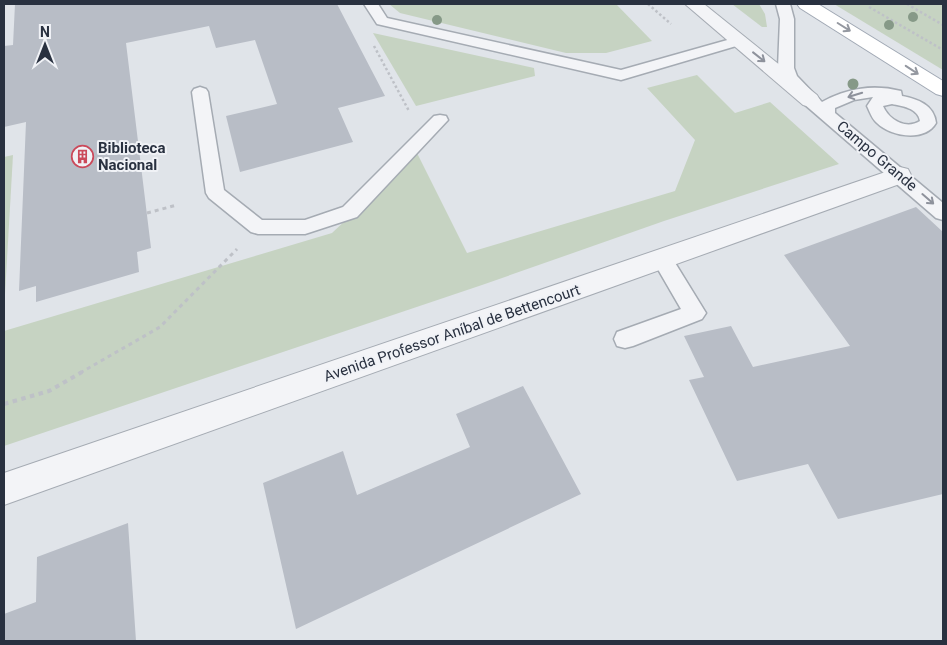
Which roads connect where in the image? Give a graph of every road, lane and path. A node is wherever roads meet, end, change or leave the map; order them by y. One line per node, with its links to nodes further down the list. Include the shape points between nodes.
1 (371, 4): 10 (lane, via 382,21 621,75)
2 (648, 4): 9 (path)
3 (694, 4): 10 (street, Campo Grande)
4 (783, 4): 15 (lane, Campo Grande, via 787,19 786,68 790,78)
5 (806, 4): 13 (main road, one-way to 13)
6 (865, 4): 12 (path)
7 (907, 4): 8 (path)
8 (943, 25)
9 (674, 26)
10 (738, 41): 15 (street, Campo Grande, one-way to 15)
11 (374, 45): 19 (path)
12 (943, 50)
13 (943, 90)
14 (200, 92): 24 (lane, via 215,193)
15 (810, 100): 17 (lane, Campo Grande)
16 (918, 106): 17 (lane, one-way to 17, via 894,94 862,93 833,102 827,106)
17 (827, 115): 20 (lane, Campo Grande)
18 (440, 120): 19 (lane)
19 (423, 137): 24 (lane, via 350,212 305,227)
20 (900, 175): 23 (lane, Campo Grande, one-way to 23); 25 (street, Avenida Professor Aníbal de Bettencourt)
21 (177, 205): 22 (path)
22 (147, 213)
23 (943, 213)
24 (258, 227): 27 (path, via 160,327 49,391)
25 (662, 259): 26 (lane, via 695,313); 28 (street, Avenida Professor Aníbal de Bettencourt)
26 (625, 339)
27 (4, 404)
28 (4, 489)

